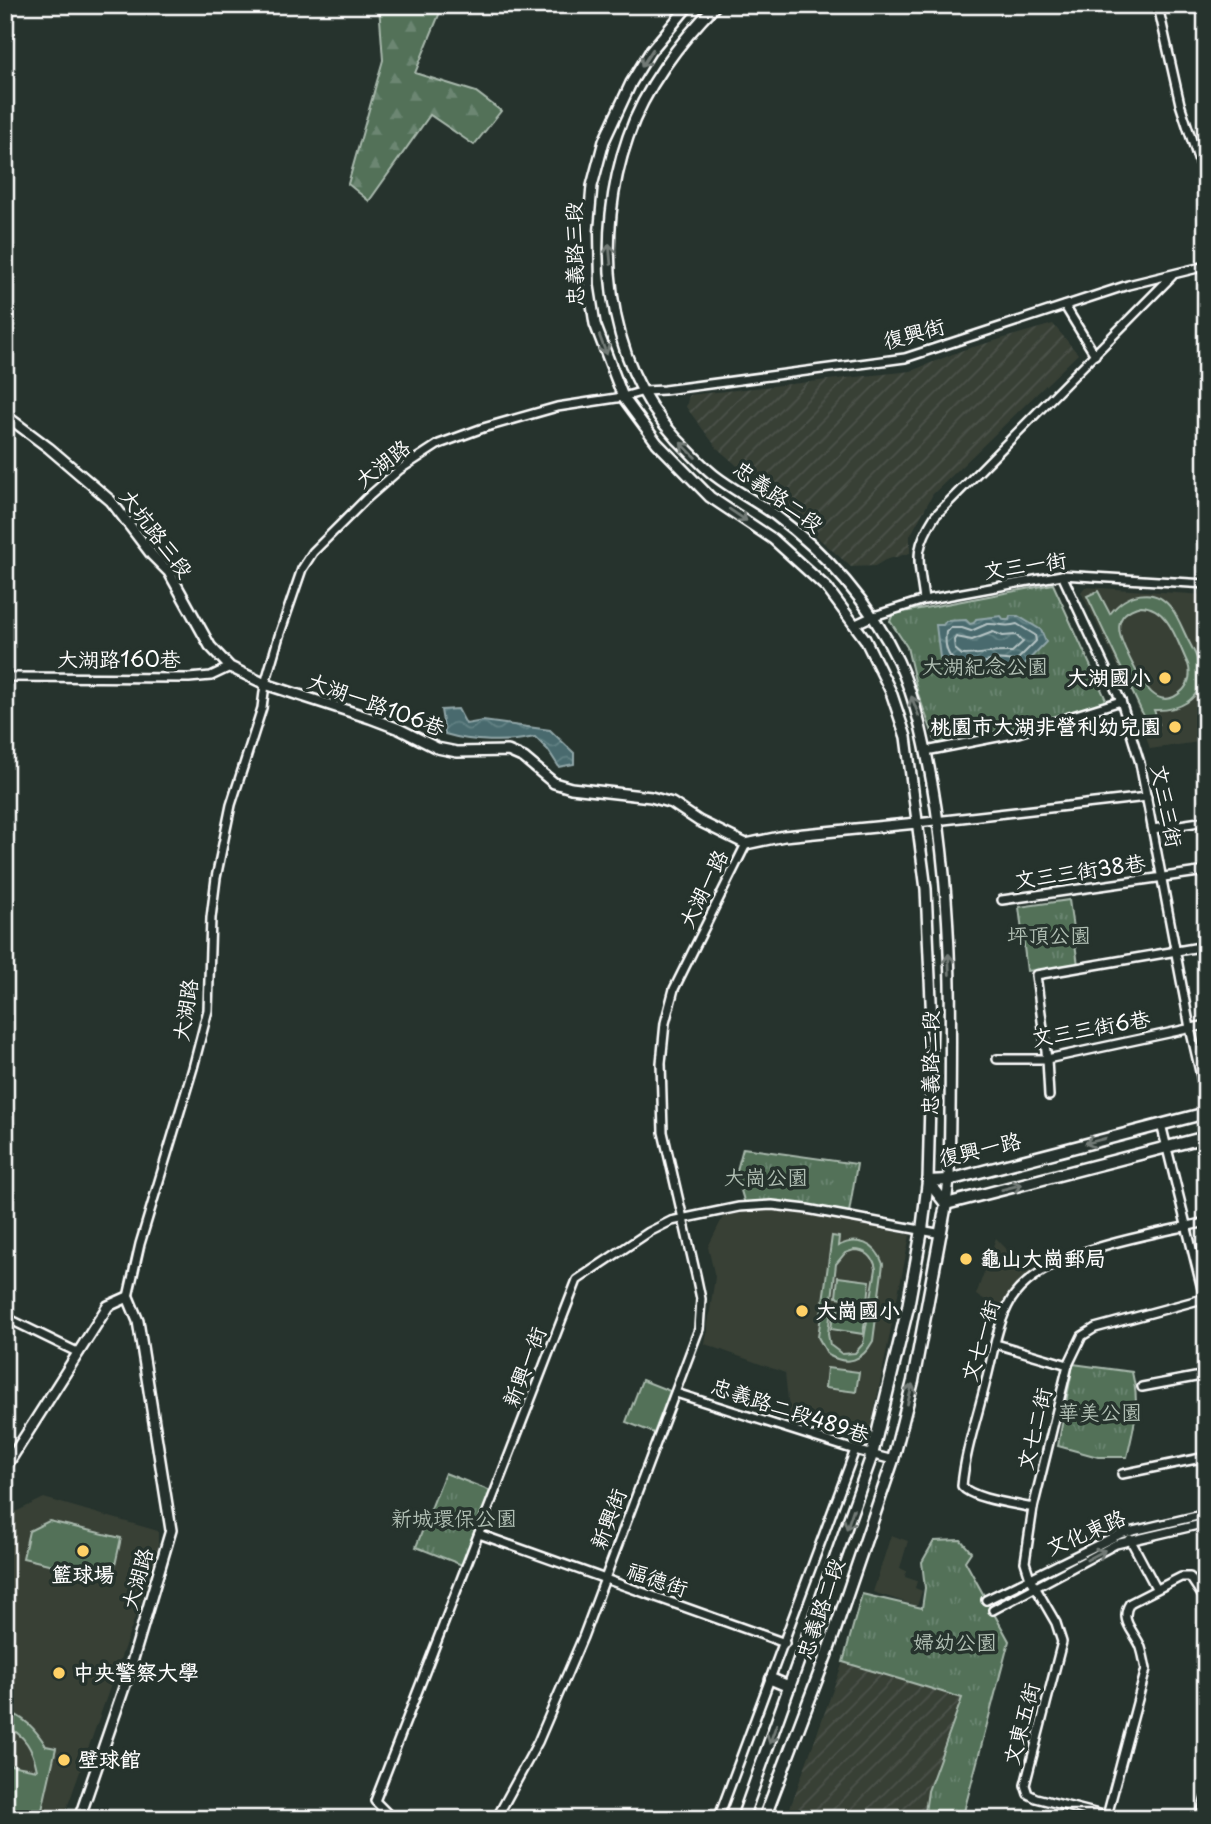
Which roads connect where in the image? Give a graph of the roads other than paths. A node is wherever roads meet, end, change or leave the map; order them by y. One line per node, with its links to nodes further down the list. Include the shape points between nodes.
1 (690, 5): 10 (street, 忠義路三段, one-way to 10, via 650,52 631,83 604,141 592,186 589,286 595,324)
2 (716, 5): 9 (street, 忠義路三段, one-way to 2, via 614,310 608,227 628,135 642,106 668,64)
3 (1160, 5): 4 (street, via 1180,104)
4 (1206, 183)
5 (1206, 266): 6 (street, 復興街)
6 (1173, 276): 7 (street, 復興街); 8 (street)
7 (1065, 306): 8 (street); 9 (street, 復興街, via 905,358)
8 (1095, 355): 14 (street, via 935,516 918,552)
9 (644, 391): 10 (street, 復興街); 15 (street, 忠義路二段, one-way to 9, via 816,547 714,475 674,436)
10 (623, 397): 16 (street, 忠義路二段, one-way to 16, via 688,477 773,539 827,588); 19 (street, 大湖路, via 558,407 483,428 439,444 399,470 344,519 302,569)
11 (5, 415): 17 (street, 大坑路三段, via 111,501 169,572 210,646)
12 (1062, 575): 13 (street, 文三一街); 14 (street, 文三一街); 20 (street, 文三三街)
13 (1206, 584)
14 (924, 600): 15 (street, 文三一街)
15 (871, 617): 16 (street, 文三一街); 21 (street, 忠義路二段, one-way to 15, via 921,720 897,660)
16 (854, 625): 25 (street, 忠義路二段, via 891,692 905,737)
17 (230, 667): 18 (street, 大湖路160巷, via 211,676 188,678); 19 (street, 大坑路三段)
18 (5, 677)
19 (265, 684): 27 (street, 大湖一路106巷, via 370,718 438,748 508,751 554,783 571,788 672,803); 51 (street, 大湖路, via 216,878 208,1010)
20 (1121, 701): 21 (street, via 1018,733); 22 (street, 文三三街)
21 (926, 751): 23 (street, 忠義路二段)
22 (1147, 797): 23 (street, 大湖一路); 26 (street, 文三三街)
23 (939, 821): 25 (street, 大湖一路); 43 (street, 忠義路二段, one-way to 23, via 949,945)
24 (1206, 821): 26 (street)
25 (917, 823): 27 (street, 大湖一路); 44 (street, 忠義路二段, via 926,889 932,1023)
26 (1153, 829): 29 (street, 文三三街)
27 (746, 844): 46 (street, 大湖一路, via 674,989 665,1023 663,1132)
28 (1206, 871): 29 (street, 文三三街38巷)
29 (1162, 878): 30 (street, 文三三街38巷); 32 (street, 文三三街)
30 (1002, 900)
31 (1206, 946): 32 (street)
32 (1176, 951): 34 (street, 文三三街); 36 (street, via 1036,975)
33 (1206, 1025): 34 (street, 文三三街6巷)
34 (1190, 1028): 36 (street, 文三三街6巷); 38 (street, 文三三街)
35 (997, 1059): 36 (street, 文三三街6巷)
36 (1047, 1059): 37 (street)
37 (1049, 1096)
38 (1206, 1098)
39 (1206, 1113): 40 (main road, 復興一路)
40 (1161, 1124): 42 (street); 43 (main road, 復興一路, one-way to 43)
41 (1206, 1137): 42 (main road, 復興一路)
42 (1167, 1147): 45 (main road, 復興一路, one-way to 42); 48 (street)
43 (949, 1180): 44 (main road, 復興一路); 45 (street, 忠義路二段)
44 (928, 1181): 45 (main road, 復興一路); 49 (main road, 忠義路二段)
45 (946, 1204): 50 (main road, 忠義路二段)
46 (683, 1219): 49 (street, 新興一街, via 772,1205); 59 (street, 新興街, via 700,1309 699,1328); 70 (street, 新興一街, via 649,1232 577,1280)
47 (1206, 1222): 48 (street, 文七一街)
48 (1186, 1227): 52 (street); 54 (street, 文七一街, via 1056,1262 1020,1287 1003,1315)
49 (922, 1230): 50 (street, 新興一街); 61 (main road, 忠義路二段)
50 (942, 1234): 63 (main road, 忠義路二段, one-way to 50, via 914,1381)
51 (128, 1297): 55 (street, via 108,1306); 84 (street, 大湖路, via 138,1321 171,1530)
52 (1205, 1301): 56 (street, 文七二街, via 1095,1328 1083,1336)
53 (5, 1317): 55 (street)
54 (996, 1344): 56 (street); 66 (street, 文七一街, via 962,1486 966,1492)
55 (79, 1353): 64 (street)
56 (1068, 1365): 66 (street, 文七二街)
57 (1206, 1375): 58 (street)
58 (1142, 1388)
59 (676, 1393): 60 (street, 忠義路二段489巷); 73 (street, 新興街)
60 (855, 1450): 61 (street, 忠義路二段489巷); 79 (street)
61 (872, 1455): 63 (street, 忠義路二段489巷); 81 (main road, 忠義路二段, one-way to 81)
62 (1206, 1457): 65 (street)
63 (893, 1460): 89 (main road, 忠義路二段)
64 (5, 1468)
65 (1122, 1474)
66 (1033, 1508): 72 (street, 文七二街, via 1025,1562)
67 (1206, 1514): 69 (street, 文化東路)
68 (1206, 1523): 71 (street, 文化東路)
69 (1126, 1532): 71 (street); 72 (street, 文化東路)
70 (479, 1534): 73 (street, 福德街); 85 (street, 新興一街, via 375,1801)
71 (1131, 1541): 74 (street, 文化東路, one-way to 71); 75 (street)
72 (1030, 1578): 74 (street, 文東五街); 76 (street, 文化東路)
73 (605, 1580): 79 (street, 福德街); 86 (street, 新興街, via 538,1742)
74 (1035, 1587): 78 (street, 文化東路); 83 (street, 文東五街, via 1062,1643 1025,1785 1028,1794 1036,1798)
75 (1156, 1588): 77 (street, via 1189,1577); 83 (street, via 1126,1610 1125,1619 1141,1647 1146,1669)
76 (986, 1600)
77 (1206, 1601)
78 (993, 1611)
79 (785, 1643): 80 (street)
80 (771, 1679): 81 (main road); 87 (street)
81 (790, 1687): 88 (main road, 忠義路二段, one-way to 88)
82 (1206, 1798): 91 (street)
83 (1107, 1816): 90 (street, 文東五街)
84 (79, 1819)
85 (393, 1819)
86 (496, 1819)
87 (718, 1819)
88 (742, 1819)
89 (764, 1819)
90 (1118, 1819)
91 (1200, 1819)

